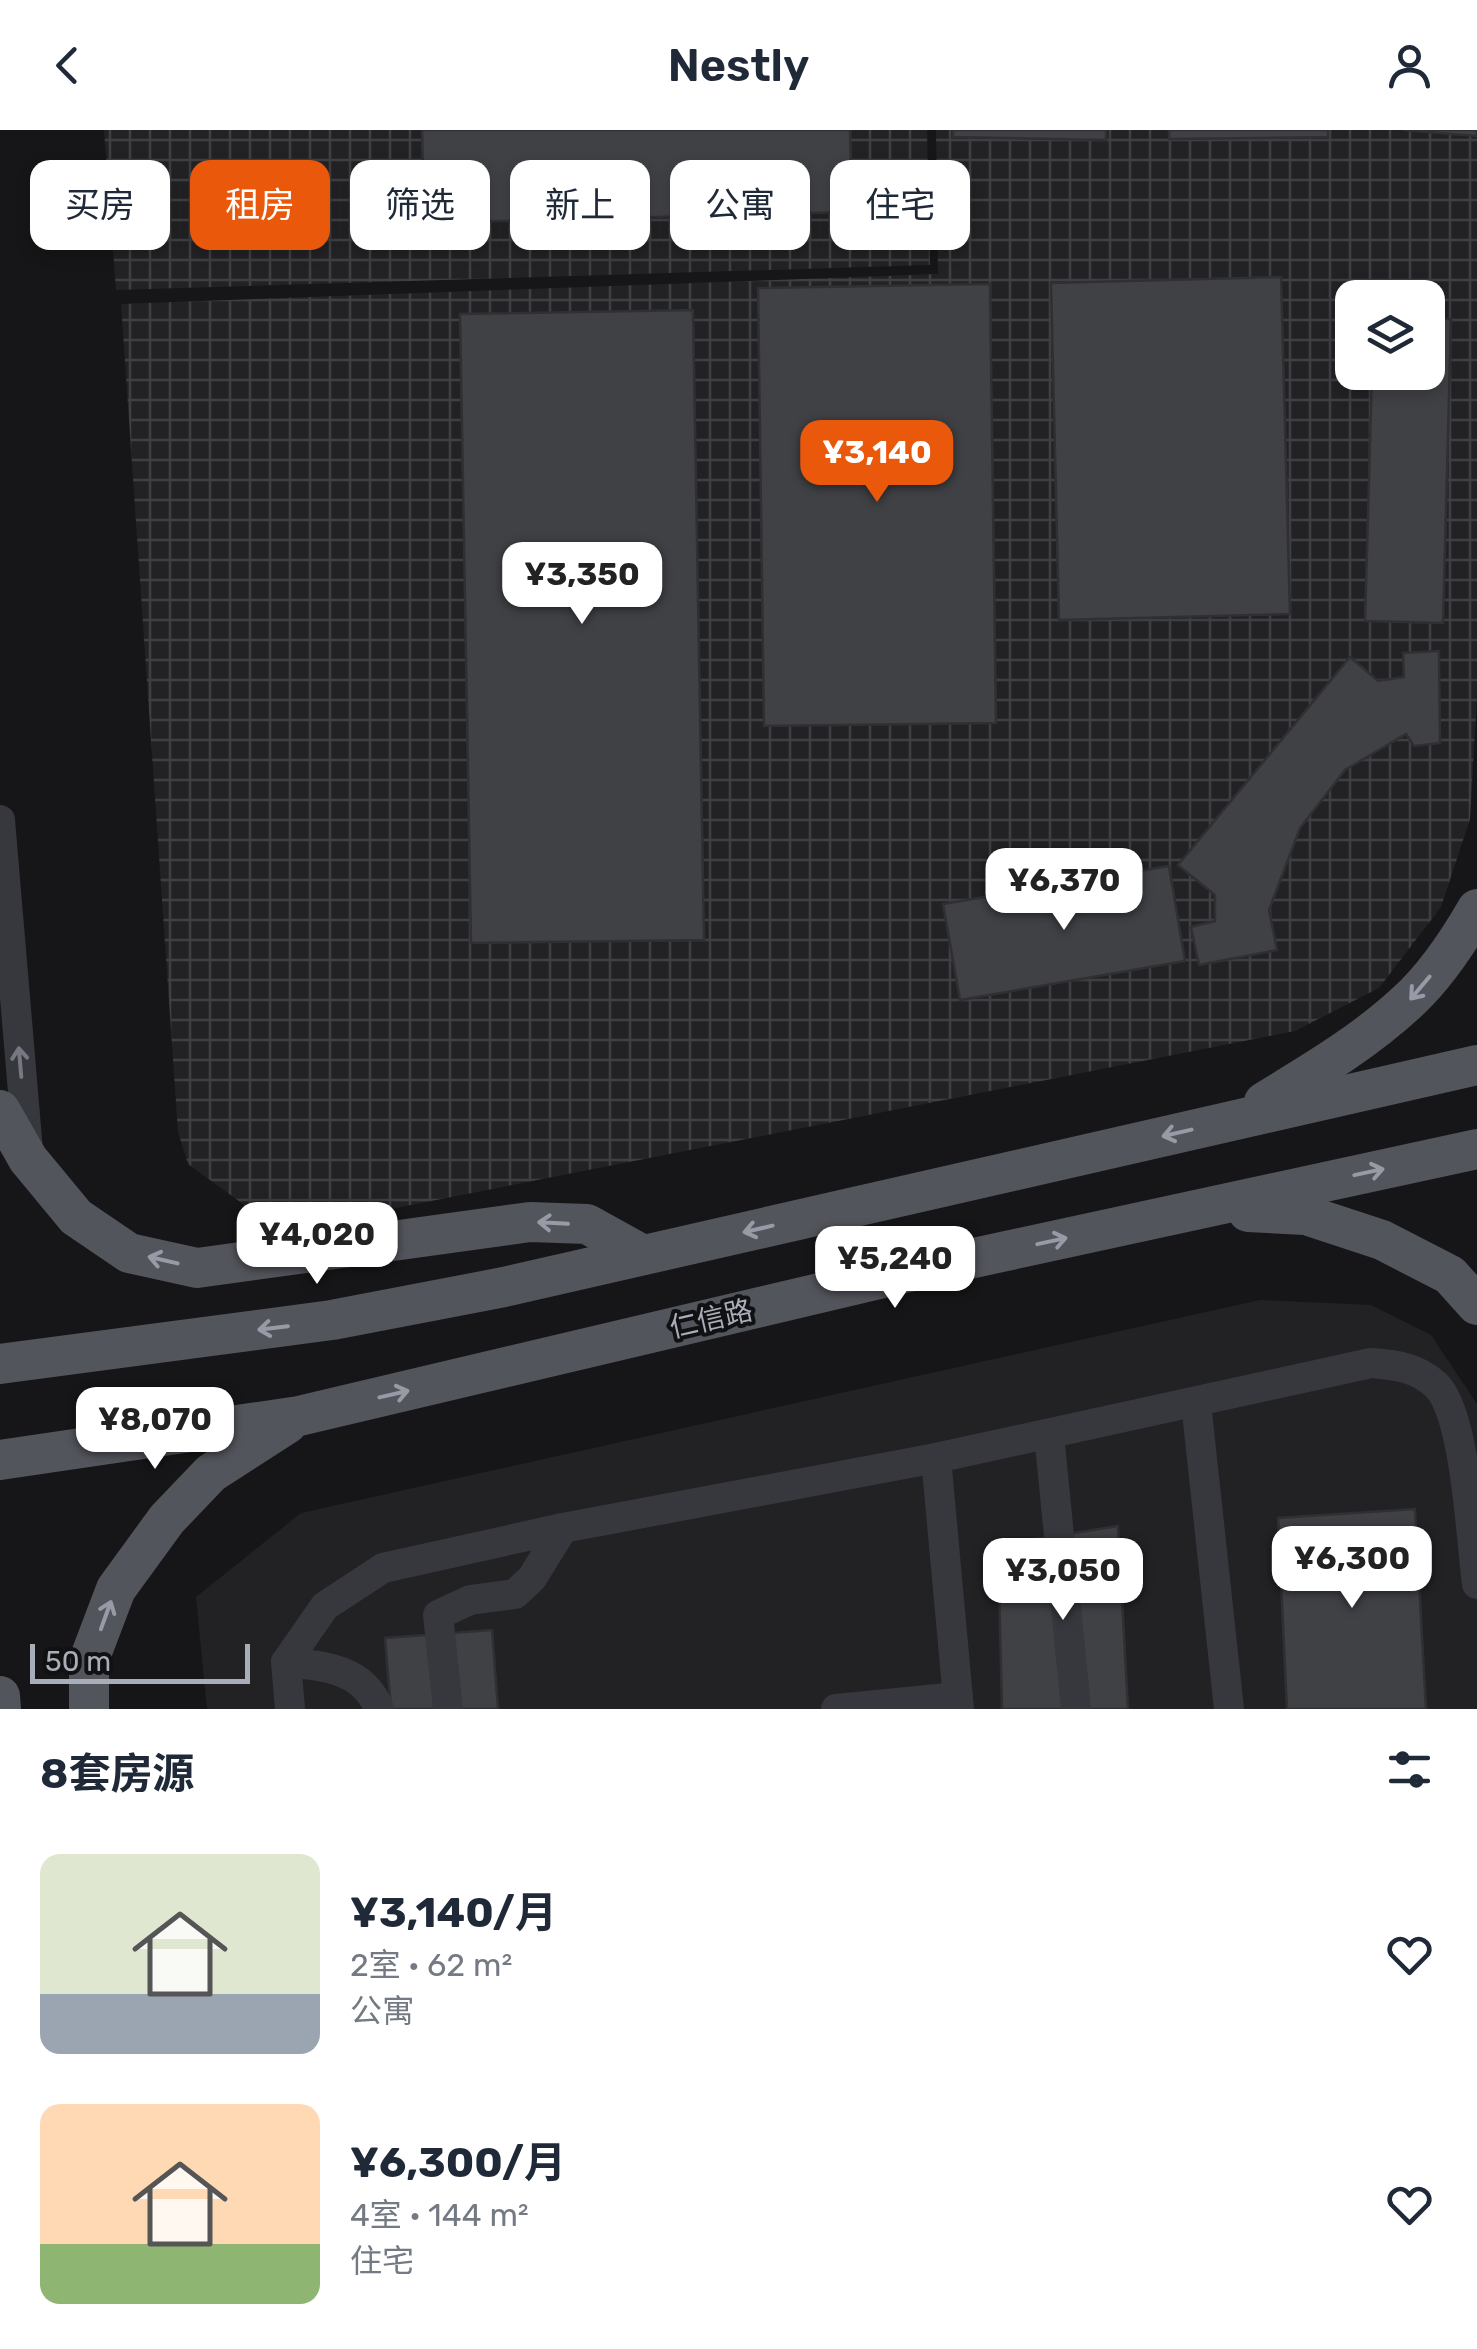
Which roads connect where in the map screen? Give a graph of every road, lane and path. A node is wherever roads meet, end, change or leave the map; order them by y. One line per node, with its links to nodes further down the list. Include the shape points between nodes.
1 (0, 820): 7 (street, one-way to 1)
2 (1477, 910): 5 (main road, one-way to 5, via 1408,1002 1329,1062)
3 (1477, 1065): 5 (main road)
4 (0, 1110): 7 (main road)
5 (1235, 1120): 9 (main road, one-way to 9)
6 (1477, 1148): 8 (main road, 仁信路, one-way to 6)
7 (28, 1159): 9 (main road, one-way to 7, via 587,1224 530,1222 198,1268 129,1253 76,1217)
8 (1199, 1209): 10 (main road, via 1306,1216 1382,1240 1450,1276); 13 (main road, 仁信路, one-way to 8, via 919,1294)
9 (643, 1255): 11 (main road, one-way to 11, via 332,1320)
10 (1477, 1304)
11 (0, 1364)
12 (1196, 1403): 15 (street); 19 (street, via 1371,1362 1408,1366 1438,1387 1456,1423); 30 (street)
13 (299, 1416): 17 (main road, 仁信路); 24 (main road, one-way to 13, via 90,1660 116,1589 167,1518 211,1474)
14 (932, 1420): 16 (street)
15 (1049, 1434): 16 (street); 29 (street)
16 (936, 1458): 18 (street); 22 (street)
17 (0, 1460)
18 (563, 1528): 20 (street, via 384,1568 325,1606); 27 (street, via 515,1594 470,1600 438,1616)
19 (1477, 1584)
20 (286, 1662): 25 (street); 26 (street, via 352,1674 374,1693)
21 (0, 1696): 23 (main road)
22 (959, 1703): 28 (street)
23 (1, 1709)
24 (89, 1709)
25 (290, 1709)
26 (379, 1709)
27 (448, 1709)
28 (836, 1709)
29 (1076, 1709)
30 (1229, 1709)

